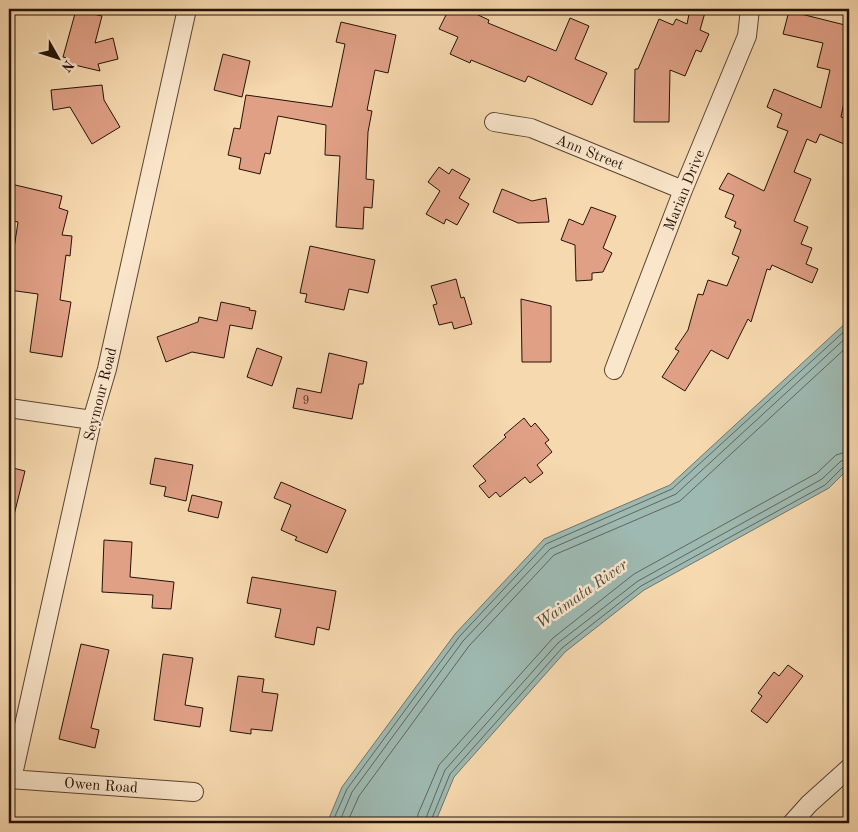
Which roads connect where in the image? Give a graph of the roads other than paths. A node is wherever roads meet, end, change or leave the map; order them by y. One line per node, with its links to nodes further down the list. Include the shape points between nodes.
1 (187, 9): 7 (street, Seymour Road, via 110,359)
2 (750, 9): 4 (street, Marian Drive, via 746,36)
3 (494, 122): 4 (street, Ann Street, via 531,128)
4 (683, 190): 5 (street, Marian Drive)
5 (614, 370)
6 (9, 408): 7 (street)
7 (92, 420): 9 (street, Seymour Road)
8 (849, 768): 11 (street, via 808,804)
9 (10, 779): 10 (street, Owen Road)
10 (194, 792)
11 (792, 823)

